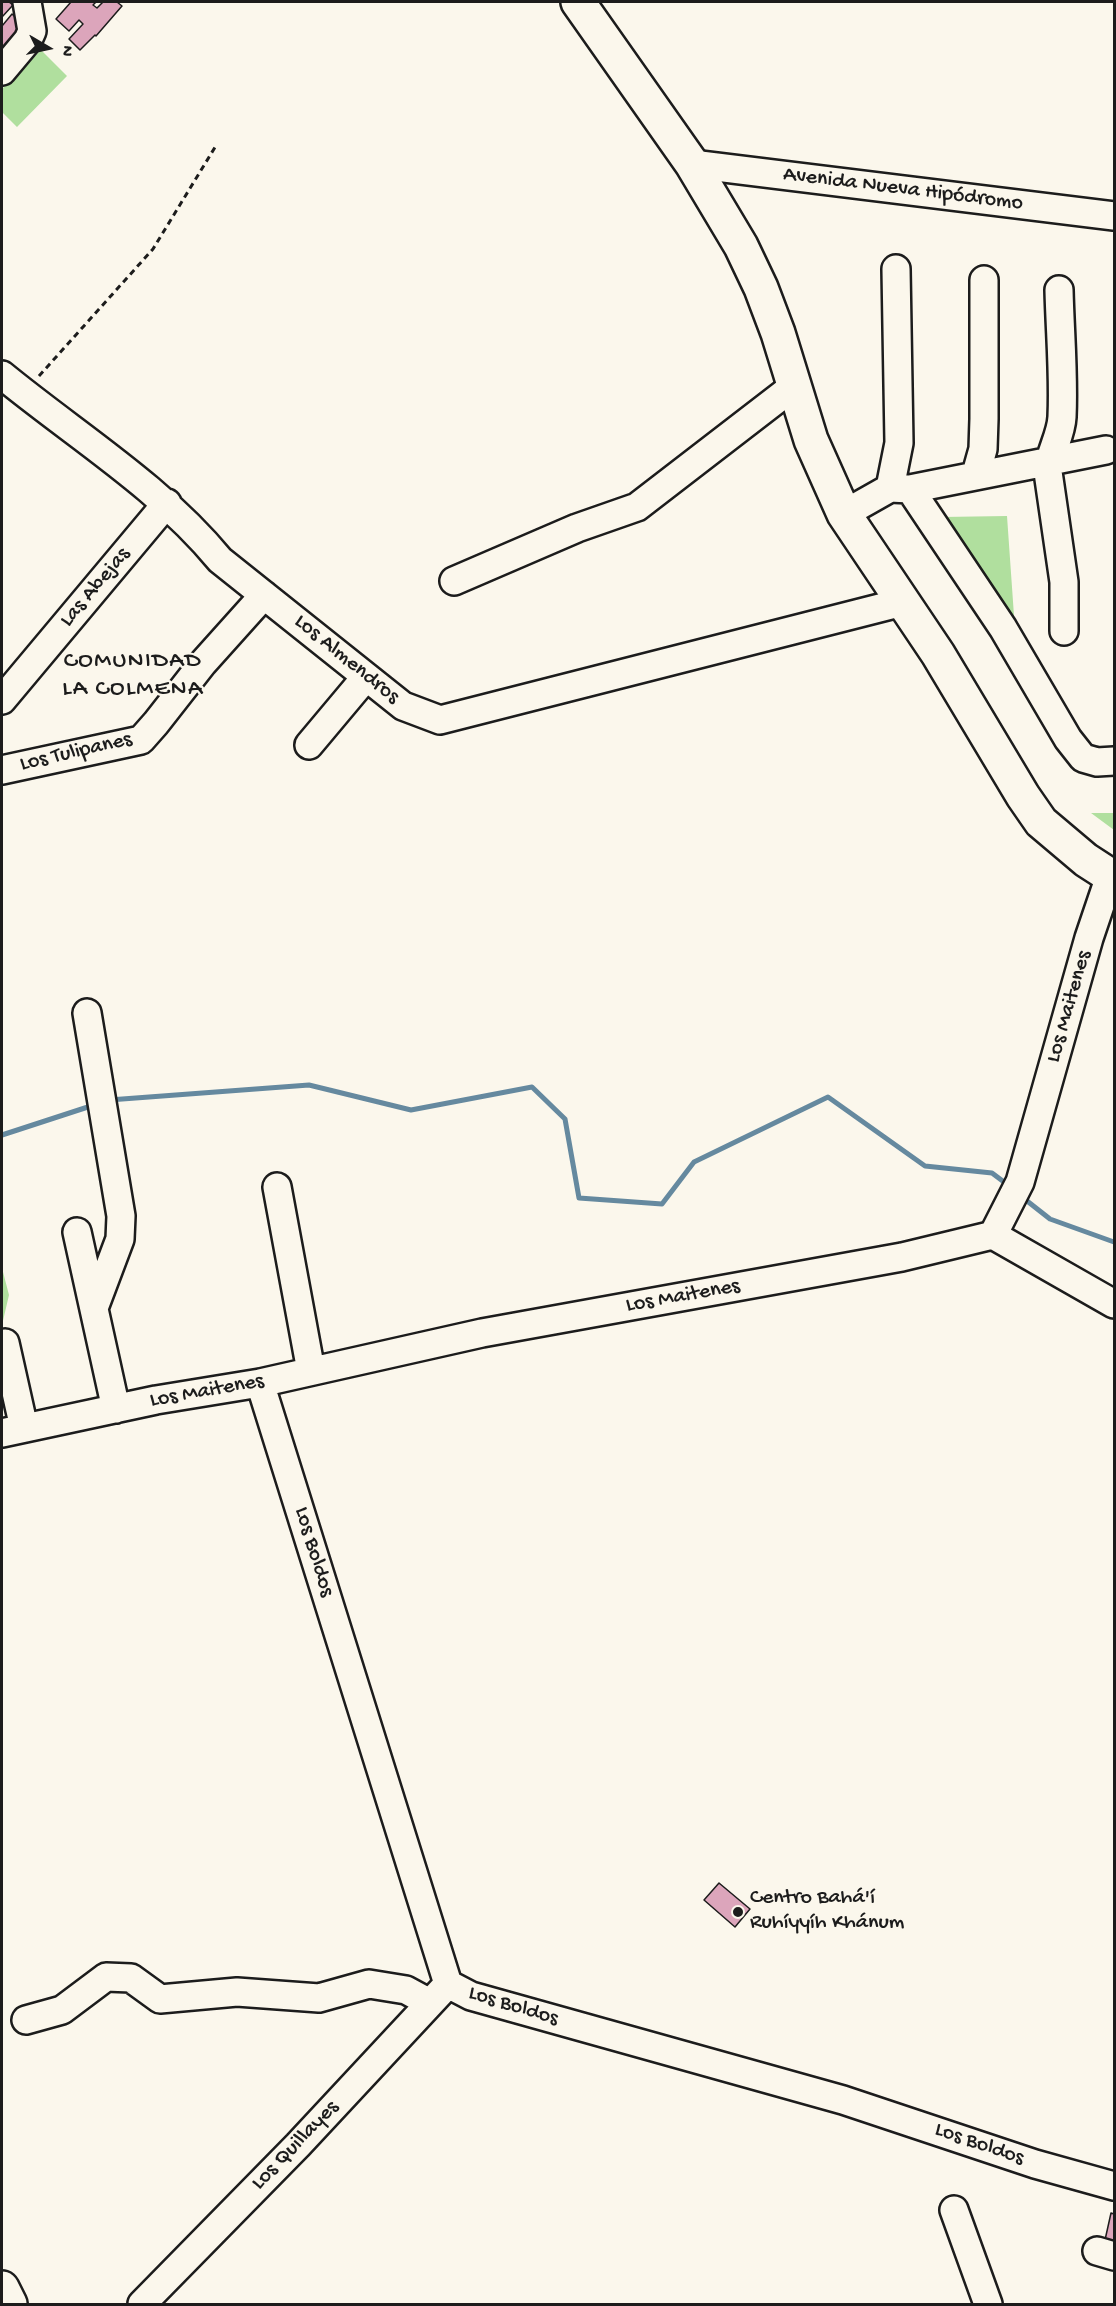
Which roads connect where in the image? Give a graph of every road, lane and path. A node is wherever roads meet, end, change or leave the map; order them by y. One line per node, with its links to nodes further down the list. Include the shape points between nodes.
1 (27, 2): 3 (street, via 32,31)
2 (578, 2): 5 (main road)
3 (2, 70)
4 (218, 144): 12 (path, via 153,249)
5 (692, 164): 6 (street, Avenida Nueva Hipódromo); 11 (main road, via 761,288)
6 (1114, 216)
7 (896, 269): 16 (street)
8 (984, 280): 15 (street, via 983,449)
9 (1059, 290): 14 (street, via 1062,419)
10 (2, 375): 12 (street, Los Almendros)
11 (794, 386): 18 (main road, via 811,440); 19 (street, via 637,507 577,528)
12 (24, 393): 17 (street, Los Almendros)
13 (1112, 449): 14 (street)
14 (1049, 461): 15 (street); 22 (street, via 1064,582)
15 (975, 474): 16 (street)
16 (900, 488): 18 (street); 26 (street, via 1003,628 1068,739 1083,758)
17 (167, 503): 20 (street, Los Almendros, via 220,560); 24 (street, Las Abejas)
18 (844, 514): 21 (main road)
19 (454, 581)
20 (264, 595): 23 (street, Los Almendros); 27 (street, Los Tulipanes, via 141,740)
21 (903, 602): 23 (street, Los Almendros, via 440,720 402,706); 28 (main road, via 1041,822)
22 (1064, 631)
23 (366, 677): 25 (street)
24 (2, 700)
25 (309, 745)
26 (1114, 761)
27 (2, 770)
28 (1112, 877): 32 (street, Los Maitenes, via 1089,938 1020,1182)
29 (87, 1013): 34 (street, via 121,1216 120,1239)
30 (277, 1187): 36 (street)
31 (77, 1232): 34 (street)
32 (993, 1235): 33 (street); 36 (street, Los Maitenes, via 902,1257 482,1333)
33 (1114, 1304)
34 (94, 1308): 38 (street)
35 (5, 1343): 39 (street)
36 (311, 1371): 37 (street, Los Maitenes)
37 (260, 1383): 38 (street, Los Maitenes); 40 (street, Los Boldos)
38 (116, 1409): 39 (street, Los Maitenes)
39 (13, 1431)
40 (439, 1994): 41 (street, via 369,1984 319,1998 237,1992 160,1999 131,1978 106,1977 62,2010); 42 (street, Los Boldos, via 471,1996 843,2100); 46 (street, Los Quillayes)
41 (26, 2020)
42 (1114, 2186)
43 (954, 2210): 47 (street)
44 (2, 2288): 45 (main road)
45 (10, 2304)
46 (142, 2304)
47 (988, 2304)

